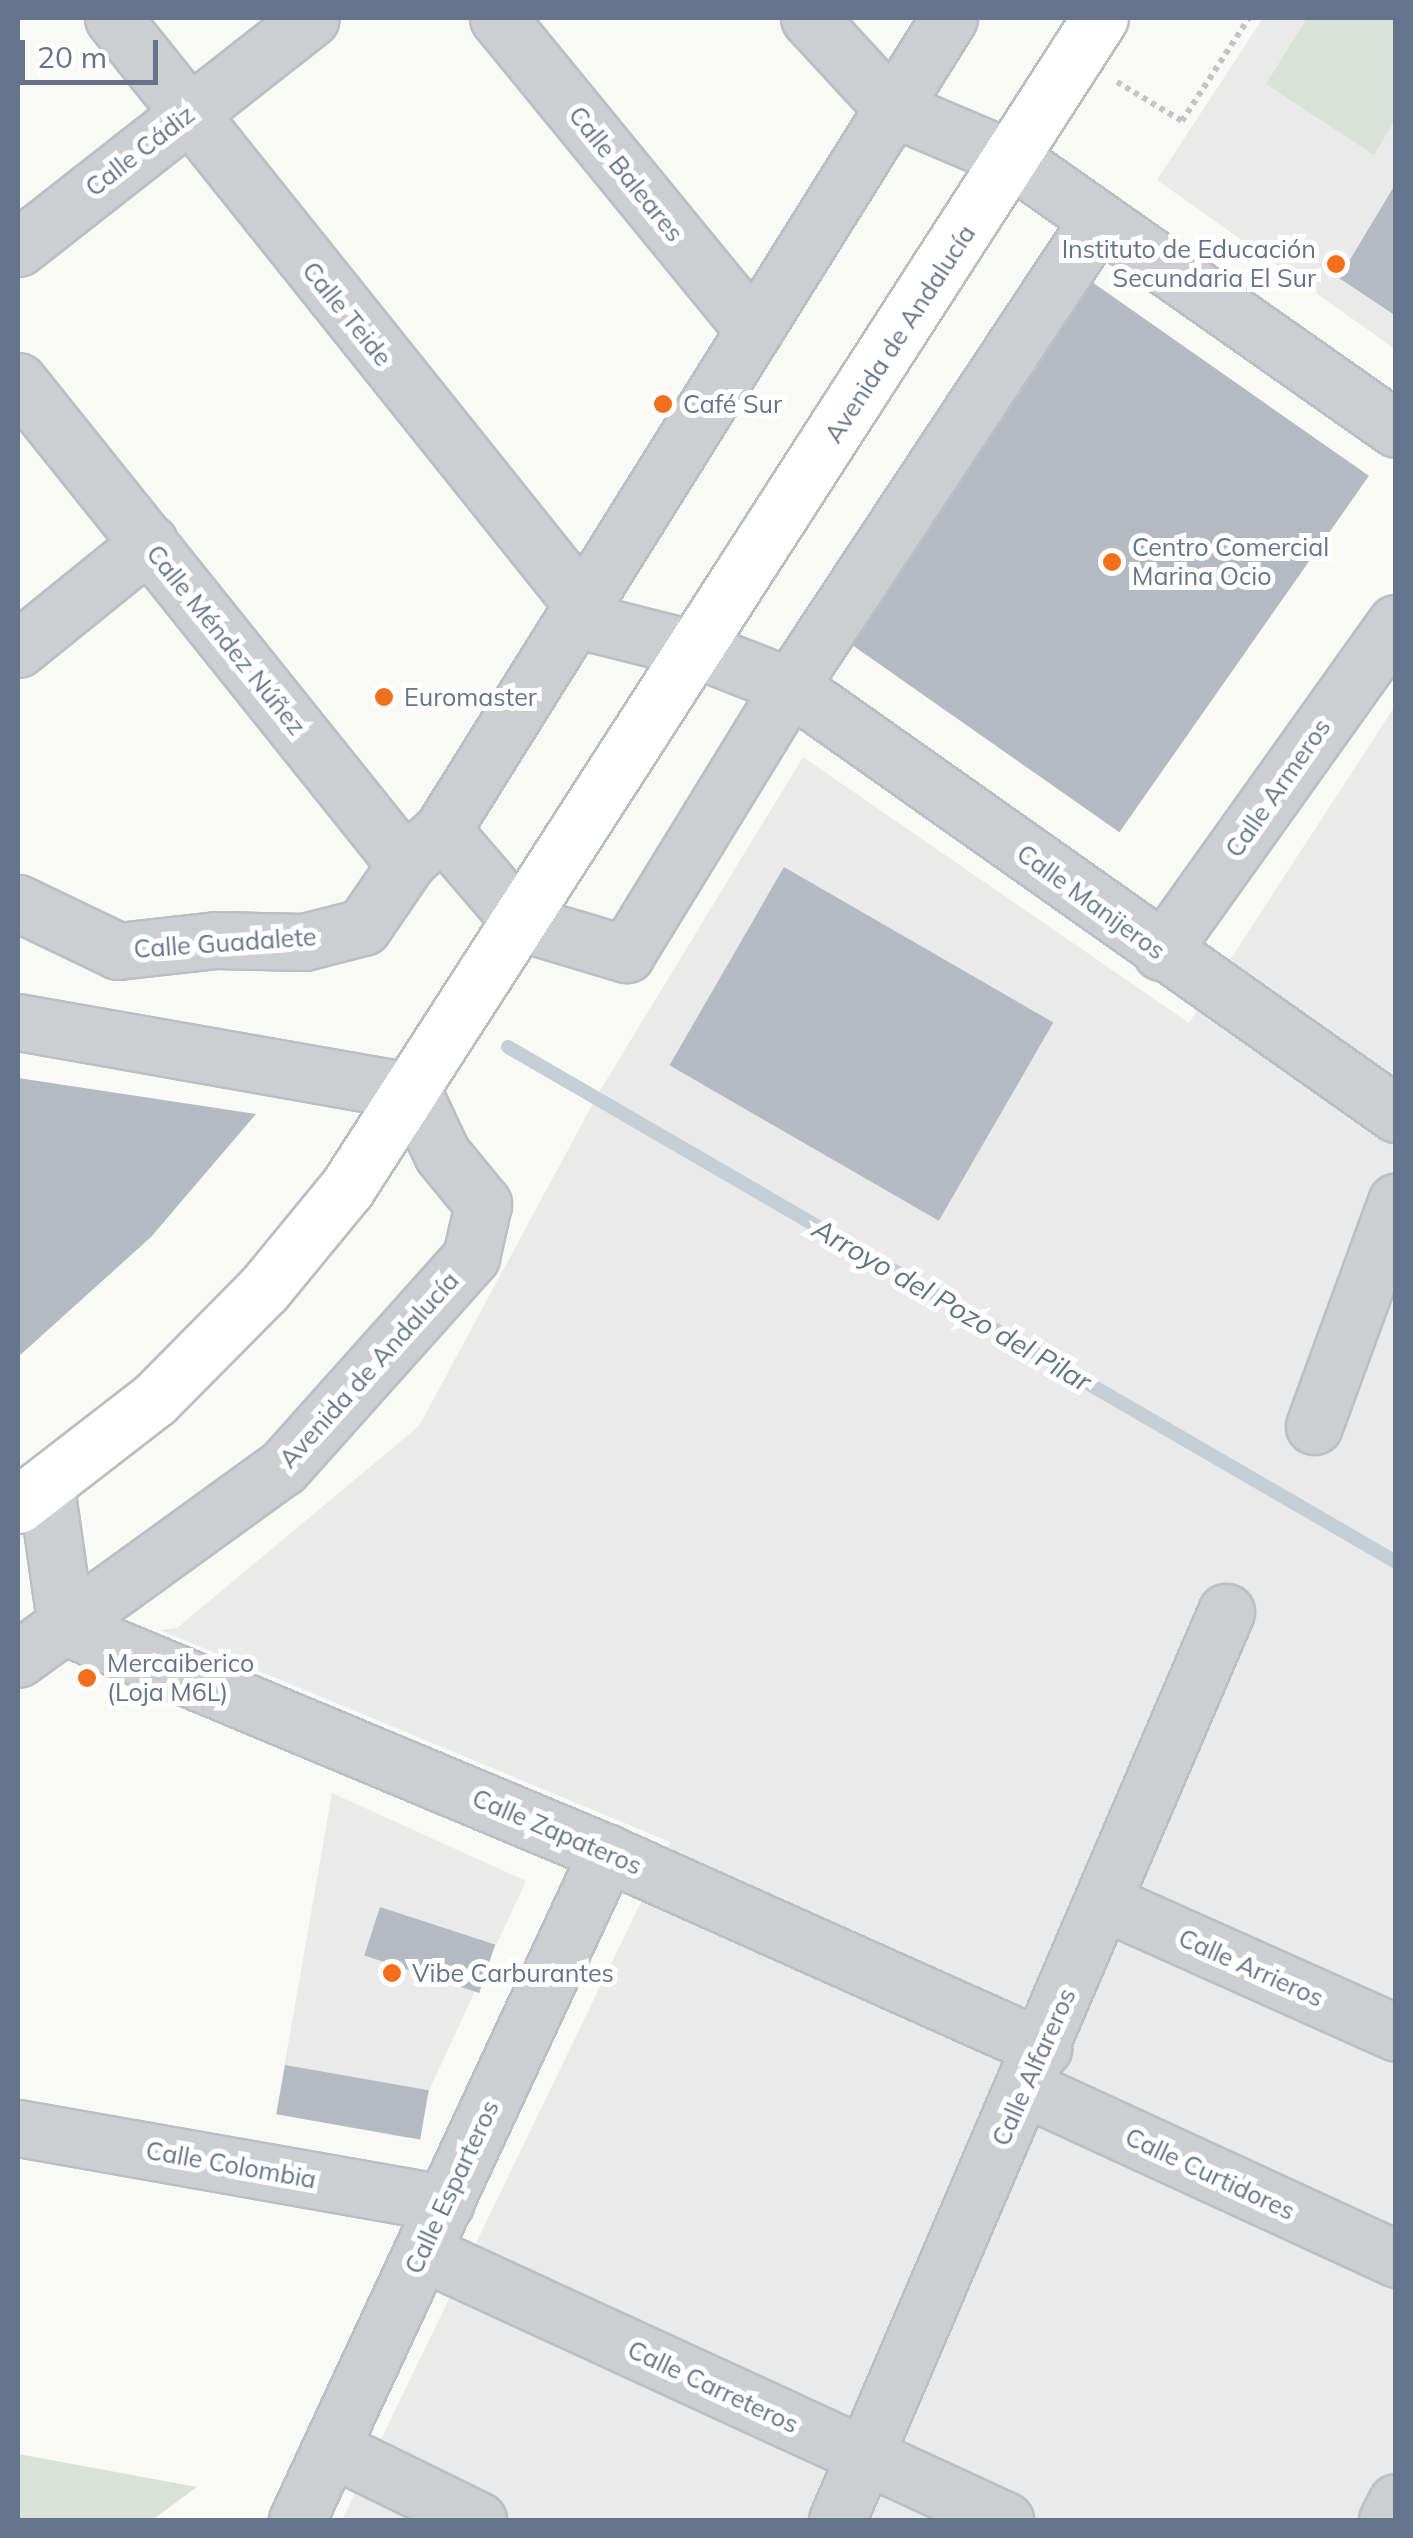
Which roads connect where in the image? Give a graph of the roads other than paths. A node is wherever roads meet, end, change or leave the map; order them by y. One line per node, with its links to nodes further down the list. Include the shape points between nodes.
1 (113, 18): 8 (street, Calle Teide)
2 (311, 18): 8 (street, Calle Cádiz)
3 (498, 18): 12 (street, Calle Baleares)
4 (809, 18): 7 (street)
5 (949, 18): 7 (street)
6 (1088, 38): 9 (highway, Avenida de Andalucía)
7 (892, 108): 9 (street); 12 (street)
8 (187, 114): 11 (street, Calle Cádiz); 16 (street, Calle Teide)
9 (1012, 159): 10 (street); 19 (highway, Avenida de Andalucía)
10 (1098, 220): 14 (street); 20 (street)
11 (18, 248)
12 (754, 331): 16 (street)
13 (18, 381): 15 (street, Calle Méndez Núñez)
14 (1396, 429)
15 (149, 543): 18 (street); 21 (street, Calle Méndez Núñez)
16 (582, 609): 19 (street, via 599,625); 21 (street)
17 (1396, 623): 24 (street, Calle Armeros)
18 (18, 648)
19 (698, 650): 20 (street); 23 (highway, Avenida de Andalucía)
20 (790, 686): 23 (street, via 626,954); 24 (street, Calle Manijeros)
21 (425, 846): 22 (street, Calle Guadalete, via 363,927 304,942 216,940 118,951); 23 (street)
22 (18, 903)
23 (522, 922): 26 (highway, Avenida de Andalucía)
24 (1162, 952): 27 (street, Calle Manijeros)
25 (18, 1022): 26 (street)
26 (413, 1092): 30 (highway, Avenida de Andalucía, via 347,1188 264,1289 154,1400); 32 (street, Avenida de Andalucía, via 442,1154 483,1204 471,1257 284,1467)
27 (1396, 1114)
28 (1396, 1202): 29 (street)
29 (1314, 1426)
30 (32, 1496): 32 (street, Avenida de Andalucía)
31 (1226, 1612): 35 (street, Calle Alfareros)
32 (66, 1626): 33 (street, Avenida de Andalucía); 34 (street, Calle Zapateros)
33 (18, 1659)
34 (606, 1853): 37 (street, Calle Zapateros); 39 (street, Calle Esparteros)
35 (1106, 1903): 36 (street, Calle Arrieros); 37 (street, Calle Alfareros)
36 (1396, 2033)
37 (1034, 2068): 41 (street, Calle Curtidores); 43 (street, Calle Alfareros)
38 (18, 2128): 39 (street, Calle Colombia)
39 (444, 2203): 40 (street, Calle Esparteros)
40 (422, 2252): 42 (street, Calle Esparteros); 43 (street, Calle Carreteros)
41 (1396, 2259)
42 (331, 2448): 45 (street, Calle Esparteros); 46 (street)
43 (864, 2456): 47 (street, Calle Alfareros); 48 (street, Calle Carreteros)
44 (1396, 2502): 49 (street)
45 (297, 2520)
46 (478, 2520)
47 (837, 2520)
48 (1005, 2520)
49 (1387, 2520)

